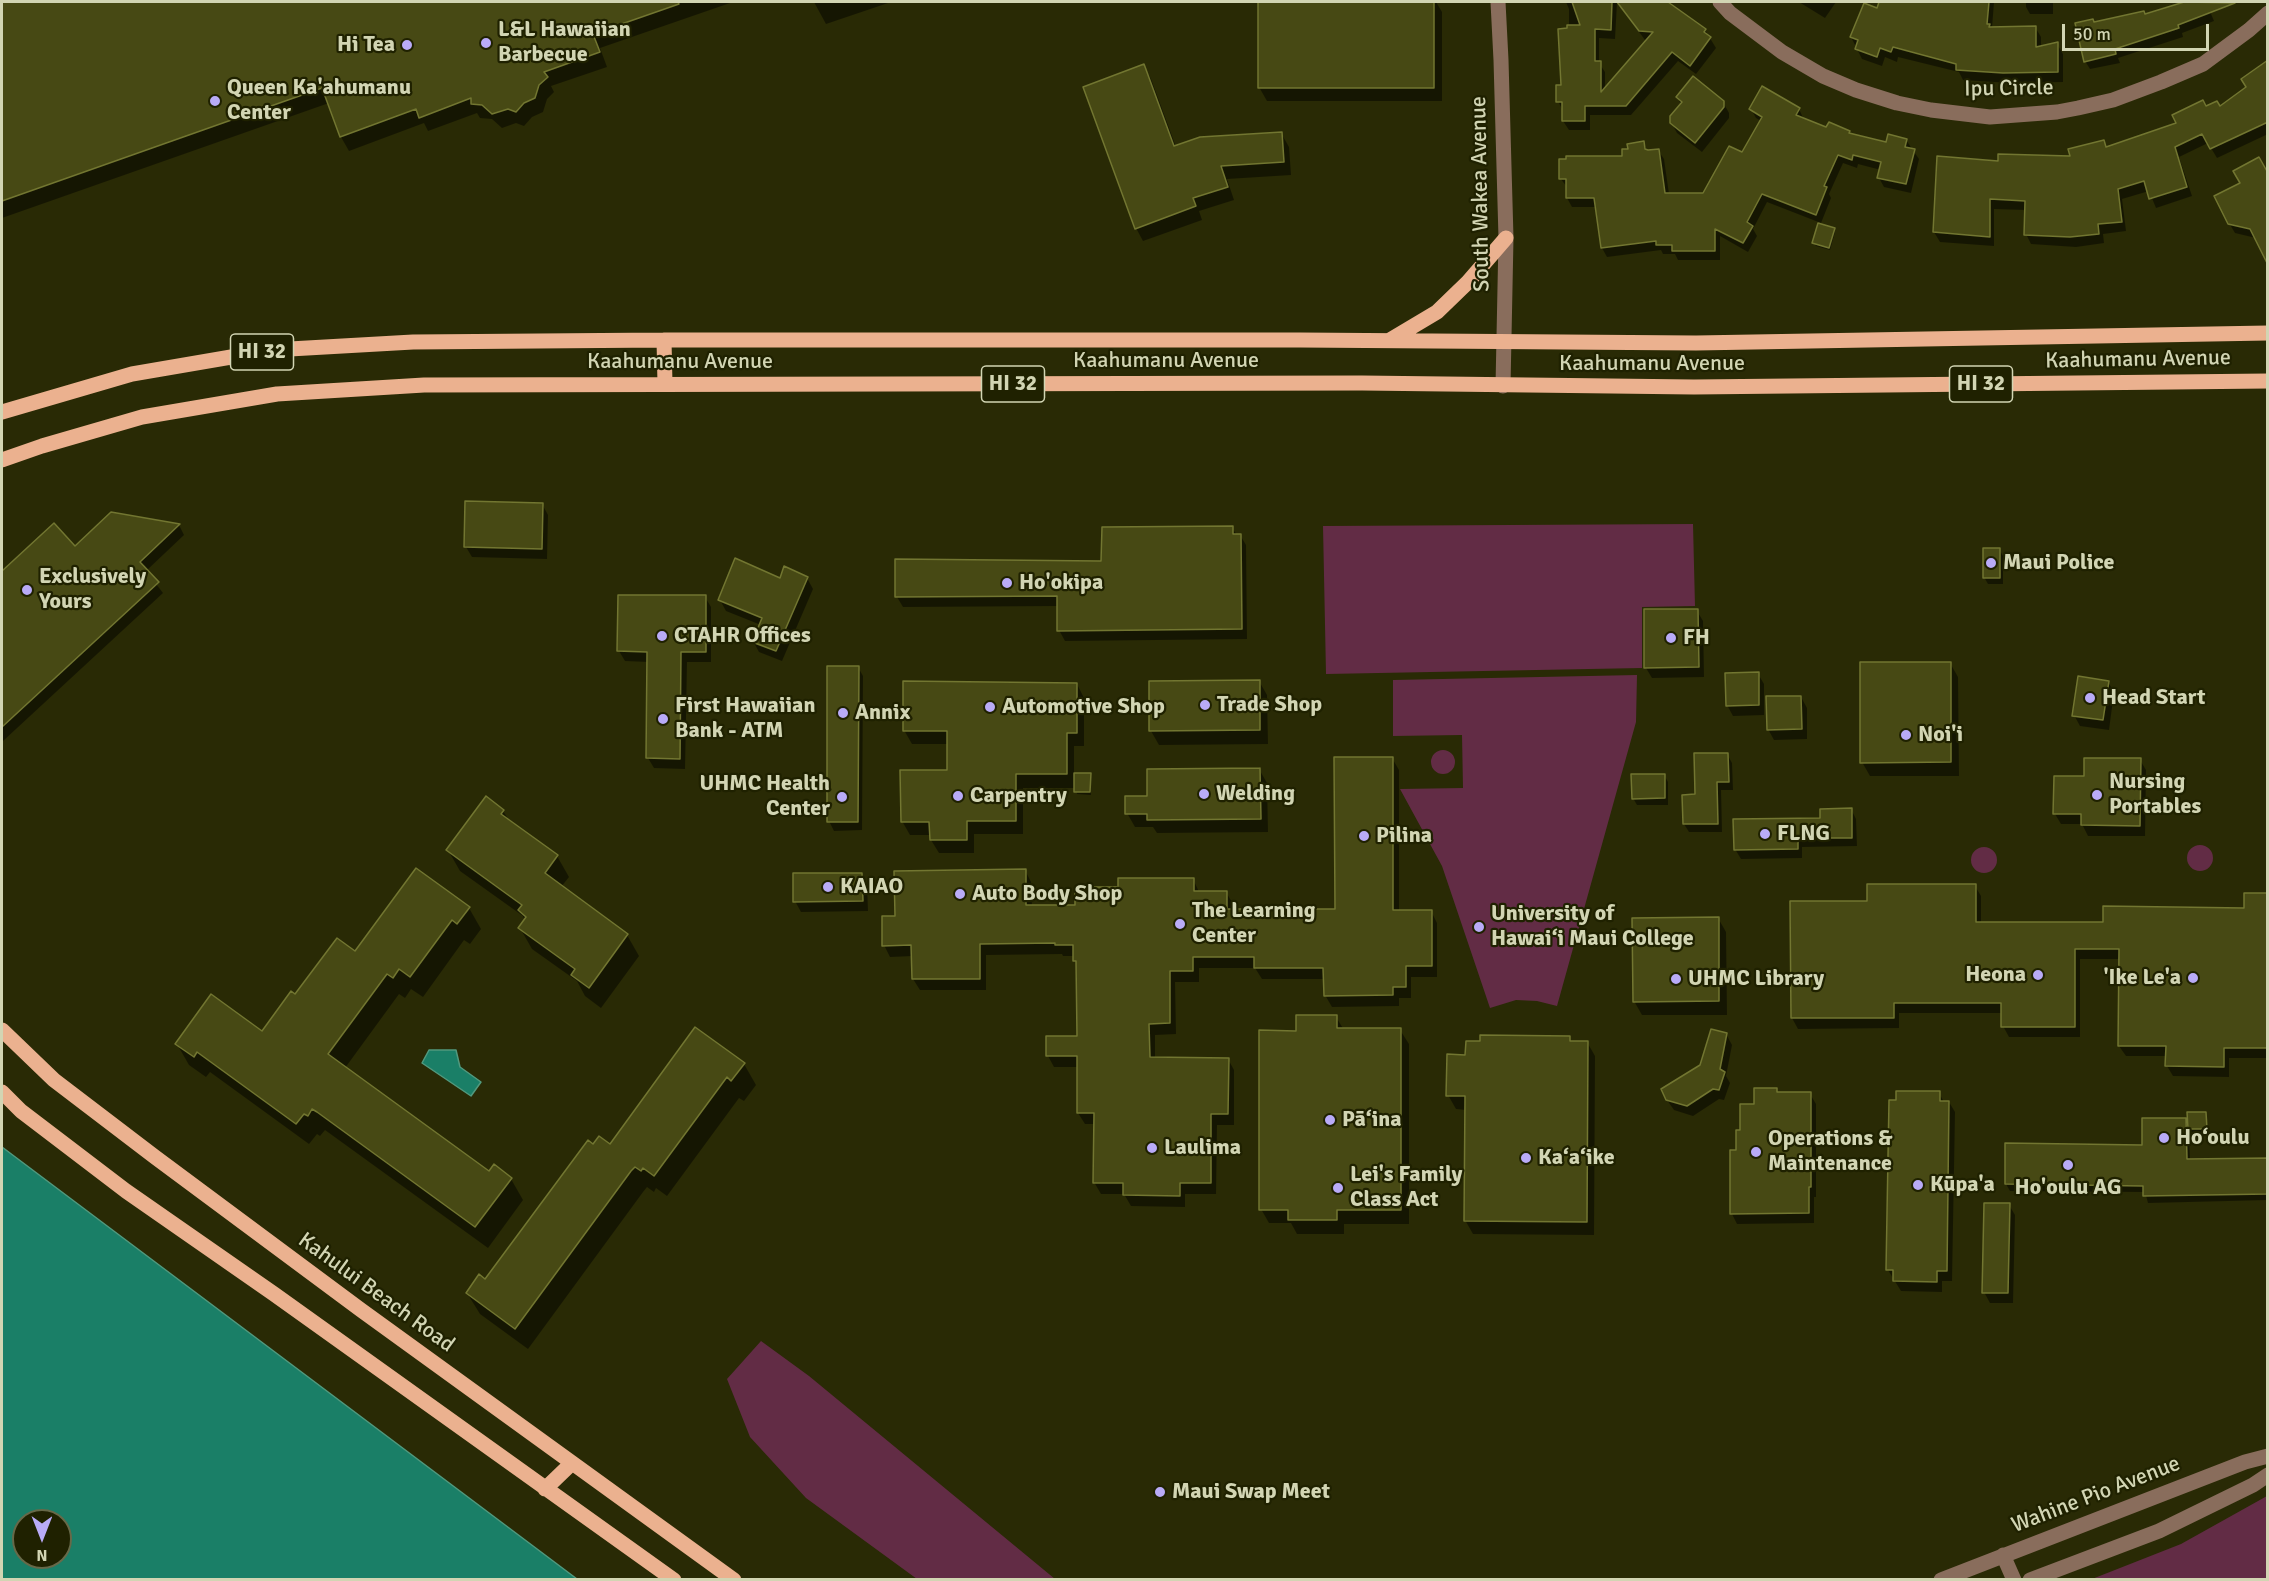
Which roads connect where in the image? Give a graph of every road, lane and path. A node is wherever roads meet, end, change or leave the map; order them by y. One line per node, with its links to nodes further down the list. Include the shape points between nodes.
1 (1498, 2): 4 (street, South Wakea Avenue)
2 (1720, 2): 3 (street, Ipu Circle, via 1782,52 1823,76 1897,103 1990,117 2057,112 2113,100 2203,63)
3 (2268, 13)
4 (1506, 238): 7 (main road, via 1437,312); 8 (street, South Wakea Avenue)
5 (2268, 333): 8 (main road, Kaahumanu Avenue / HI 32, via 1696,343)
6 (664, 339): 7 (main road, Kaahumanu Avenue / HI 32); 10 (main road); 12 (main road, Kaahumanu Avenue / HI 32, via 413,342 272,350 132,374)
7 (1390, 340): 8 (main road, Kaahumanu Avenue / HI 32)
8 (1503, 341): 11 (street, South Wakea Avenue)
9 (2268, 381): 11 (main road, Kaahumanu Avenue / HI 32)
10 (665, 384): 11 (main road, Kaahumanu Avenue / HI 32); 13 (main road, Kaahumanu Avenue / HI 32, via 424,385 277,394 142,417)
11 (1503, 386)
12 (2, 412)
13 (2, 460)
14 (2, 1030): 17 (main road, Kahului Beach Road, via 54,1080 145,1150)
15 (2, 1092): 19 (main road, via 126,1191)
16 (2268, 1456): 20 (street, Wahine Pio Avenue)
17 (572, 1463): 19 (main road); 22 (main road, Kahului Beach Road)
18 (2268, 1475): 25 (street, via 2159,1531)
19 (545, 1489): 21 (main road)
20 (2003, 1555): 23 (street, Wahine Pio Avenue); 24 (street)
21 (674, 1580)
22 (734, 1580)
23 (1941, 1580)
24 (2014, 1580)
25 (2030, 1580)

